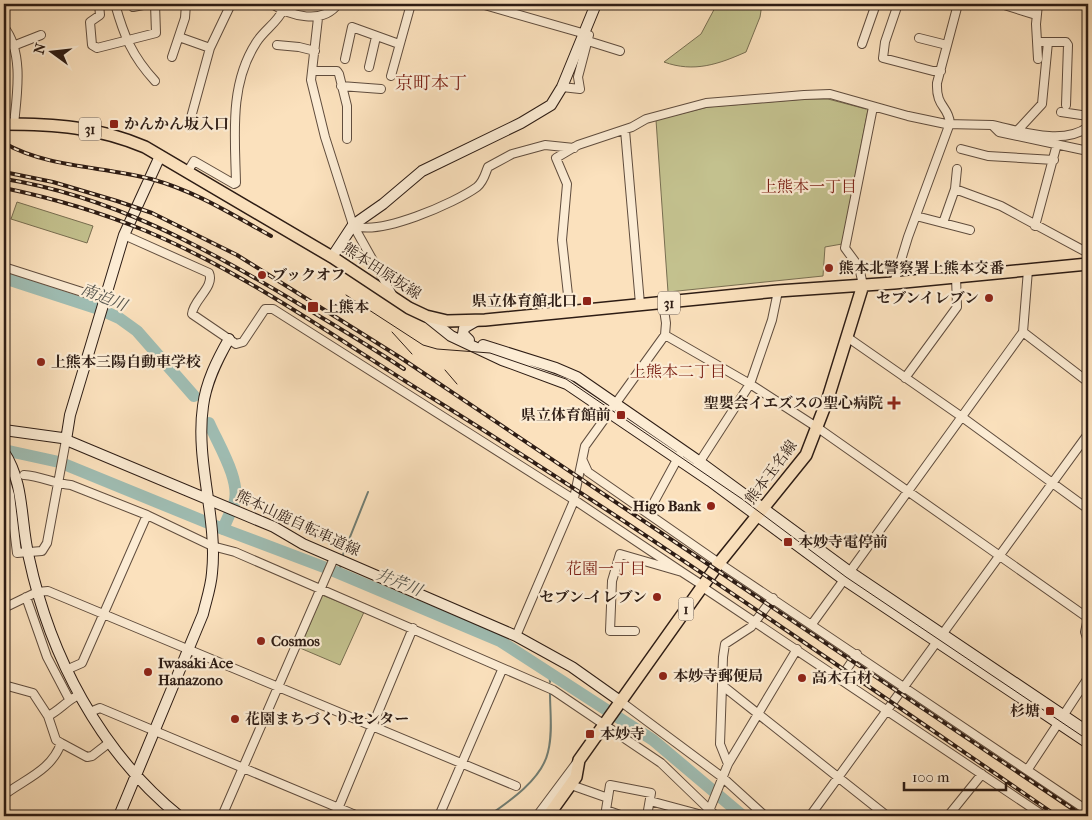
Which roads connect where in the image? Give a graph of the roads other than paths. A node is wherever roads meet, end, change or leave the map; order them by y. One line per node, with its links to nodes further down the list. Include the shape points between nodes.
1 (99, 4): 27 (street, via 100,15 90,22 93,47)
2 (115, 4): 27 (street)
3 (148, 4): 17 (street)
4 (155, 4): 27 (street, via 156,34)
5 (186, 4): 23 (street)
6 (231, 4): 35 (street)
7 (272, 4): 18 (street)
8 (338, 4): 20 (street, via 334,10)
9 (411, 4): 30 (street)
10 (481, 4): 25 (street)
11 (596, 4): 25 (street)
12 (876, 4): 31 (street)
13 (898, 4): 43 (street, via 883,58)
14 (958, 4): 33 (street)
15 (1002, 4): 19 (street)
16 (1038, 4): 19 (street)
17 (133, 7)
18 (283, 10): 20 (street); 68 (street, via 256,43 240,79 234,137 236,183 194,161)
19 (1036, 15): 28 (street)
20 (318, 18): 37 (street)
21 (4, 27): 34 (street)
22 (41, 36): 34 (street)
23 (179, 37): 35 (street); 38 (street)
24 (376, 37): 30 (street); 40 (street, via 352,28); 41 (street)
25 (586, 37): 36 (street); 47 (street); 47 (street, via 578,77 580,89)
26 (919, 38): 33 (street)
27 (126, 41): 45 (street)
28 (1038, 42): 29 (street); 39 (street)
29 (1048, 42): 49 (street, via 1066,42 1068,45); 59 (street, via 1042,104)
30 (400, 44): 44 (street)
31 (862, 44)
32 (277, 45): 37 (street)
33 (947, 45): 43 (street)
34 (13, 46): 55 (street, via 17,94)
35 (210, 48): 53 (street)
36 (620, 51)
37 (315, 52): 42 (street)
38 (172, 57)
39 (1038, 59)
40 (346, 60)
41 (368, 67)
42 (312, 71): 46 (street, via 337,71); 72 (street, via 311,80 325,137)
43 (941, 71): 54 (street, via 937,95)
44 (391, 76)
45 (155, 81)
46 (341, 86): 48 (street); 60 (street, via 347,106)
47 (562, 87): 72 (street, via 551,106 422,171)
48 (381, 89)
49 (1066, 105)
50 (873, 107): 54 (street); 58 (street, via 825,94 706,103 651,118); 83 (street, via 845,248 859,267)
51 (1061, 112): 52 (street)
52 (1088, 116)
53 (190, 121)
54 (950, 123): 56 (street); 70 (street)
55 (9, 124): 65 (main road, 熊本田原坂線 / 31, via 86,128 131,141)
56 (992, 125): 59 (street); 61 (street, via 999,132)
57 (1088, 127): 59 (street, via 1078,133 1052,136)
58 (625, 130): 62 (street); 88 (street)
59 (1017, 131)
60 (347, 139)
61 (1057, 144): 64 (street); 66 (street)
62 (574, 148): 72 (street, via 545,145 512,154 488,167 476,187 437,208 393,224 361,229); 89 (street, via 556,158 567,184 562,240)
63 (961, 149): 66 (street, via 988,156)
64 (1088, 151)
65 (160, 156): 68 (main road, 熊本田原坂線 / 31); 75 (street)
66 (1054, 160): 73 (street)
67 (957, 169): 69 (street)
68 (188, 171): 77 (main road, 熊本田原坂線 / 31)
69 (955, 189): 71 (street); 73 (street, via 1001,206)
70 (916, 216): 71 (street); 82 (street)
71 (943, 223): 74 (street)
72 (353, 225): 77 (street); 86 (street)
73 (1035, 226): 76 (street)
74 (970, 230)
75 (124, 234): 85 (street); 96 (street, via 209,273 210,282 192,314)
76 (1088, 253)
77 (332, 257): 86 (main road, 熊本田原坂線 / 31)
78 (1088, 264): 80 (main road)
79 (4, 267): 85 (street)
80 (1028, 270): 81 (main road); 92 (street)
81 (956, 276): 82 (main road); 98 (street, via 957,307)
82 (894, 283): 83 (main road)
83 (862, 285): 84 (main road, 熊本田原坂線 / 31); 95 (main road, 熊本玉名線 / 1)
84 (778, 291): 87 (main road, 熊本田原坂線 / 31); 100 (street, via 772,320)
85 (103, 301): 106 (street)
86 (396, 302): 90 (main road, 熊本田原坂線 / 31)
87 (663, 303): 88 (main road, 熊本田原坂線 / 31); 93 (street)
88 (640, 304): 89 (main road, 熊本田原坂線 / 31)
89 (570, 313): 91 (main road, 熊本田原坂線 / 31)
90 (426, 316): 91 (main road, 熊本田原坂線 / 31, via 447,321); 94 (street)
91 (476, 321): 97 (street, via 464,328 463,334)
92 (1023, 332): 99 (street); 102 (street)
93 (665, 335): 100 (street); 101 (street)
94 (451, 336): 97 (street); 101 (street, via 508,363 562,380)
95 (847, 337): 98 (street); 103 (main road, 熊本玉名線 / 1)
96 (229, 339): 115 (street, via 241,344 262,312 272,309); 116 (street, via 212,372 203,405 201,445)
97 (469, 340): 101 (street, via 563,370)
98 (906, 378): 102 (street)
99 (1088, 382)
100 (750, 384): 103 (street); 110 (street)
101 (612, 408): 108 (street); 109 (street, via 585,446)
102 (962, 417): 113 (street); 114 (street)
103 (818, 428): 114 (street); 118 (main road, 熊本玉名線 / 1, via 806,455)
104 (4, 430): 106 (street, 熊本山鹿自転車道線)
105 (1088, 434): 113 (street)
106 (65, 443): 112 (street); 116 (street, 熊本山鹿自転車道線)
107 (4, 452): 111 (street)
108 (680, 454): 110 (street); 119 (street)
109 (582, 460): 115 (street); 119 (street, via 588,472)
110 (697, 466): 118 (street)
111 (11, 474): 112 (street); 122 (street, via 20,487)
112 (59, 482): 120 (street); 122 (street, via 47,543 42,551)
113 (1052, 482): 117 (street); 123 (street)
114 (908, 492): 123 (street); 127 (street)
115 (574, 499): 126 (street); 140 (street)
116 (208, 502): 121 (street); 124 (street, 熊本山鹿自転車道線, via 274,528)
117 (1088, 509)
118 (760, 512): 125 (main road, 熊本玉名線 / 1); 127 (street)
119 (648, 513): 125 (street)
120 (147, 514): 121 (street); 134 (street)
121 (212, 544): 129 (street); 143 (street, via 208,594)
122 (28, 553): 130 (street)
123 (1000, 558): 135 (street); 141 (street)
124 (339, 560): 129 (street); 140 (street, 熊本山鹿自転車道線)
125 (719, 563): 128 (main road, 熊本玉名線 / 1); 132 (street)
126 (682, 572): 128 (street); 139 (street, via 620,554 612,581 610,631)
127 (847, 576): 137 (street); 141 (street)
128 (702, 586): 136 (street); 156 (main road, 熊本玉名線 / 1)
129 (321, 590): 138 (street); 152 (street)
130 (37, 592): 131 (street); 134 (street, via 48,591); 146 (street)
131 (26, 597): 133 (street); 155 (street, via 47,658)
132 (773, 598): 136 (street); 137 (street)
133 (4, 608)
134 (104, 614): 143 (street); 146 (street, via 82,663)
135 (1088, 618): 142 (street, via 1085,632)
136 (756, 622): 144 (street); 151 (street, via 726,644)
137 (812, 624): 145 (street)
138 (413, 628): 147 (street); 163 (street)
139 (635, 631)
140 (516, 636): 156 (street, 熊本山鹿自転車道線, via 572,667)
141 (940, 638): 153 (street); 161 (street)
142 (1088, 641)
143 (188, 649): 152 (street); 164 (street)
144 (797, 649): 148 (street); 159 (street)
145 (857, 654): 148 (street); 153 (street)
146 (66, 670): 154 (street)
147 (502, 670): 162 (street, via 553,690); 170 (street)
148 (840, 679): 158 (street)
149 (1088, 679): 161 (street)
150 (4, 685): 160 (street, via 33,693)
151 (723, 686): 159 (street); 171 (street, via 720,744)
152 (278, 687): 163 (street); 172 (street)
153 (906, 687): 158 (street); 173 (street)
154 (79, 695): 155 (street); 157 (street)
155 (69, 699): 160 (street)
156 (619, 703): 162 (main road, 熊本玉名線 / 1); 177 (street)
157 (90, 712): 164 (street, via 100,708); 166 (street)
158 (887, 712): 175 (street); 176 (street)
159 (757, 714): 171 (street); 176 (street)
160 (48, 716): 167 (street, via 56,740)
161 (1062, 720): 165 (street); 168 (street); 173 (street)
162 (604, 724): 169 (main road, 熊本玉名線 / 1); 186 (street, via 661,764)
163 (372, 726): 170 (street); 183 (street)
164 (154, 730): 172 (street); 174 (street)
165 (1088, 732)
166 (110, 742): 167 (street, via 87,757); 174 (street)
167 (61, 744): 180 (street, via 48,765)
168 (1088, 744)
169 (579, 760): 178 (main road, 熊本玉名線 / 1); 193 (street)
170 (462, 764): 179 (street); 192 (street)
171 (728, 764): 177 (street)
172 (243, 768): 183 (street); 189 (street)
173 (1028, 770): 184 (street)
174 (135, 774): 187 (street); 188 (street)
175 (982, 774): 201 (street); 202 (street)
176 (839, 779): 199 (street); 200 (street)
177 (721, 780): 186 (street); 198 (street)
178 (571, 785): 181 (street); 194 (main road, 熊本玉名線 / 1)
179 (516, 786)
180 (4, 795)
181 (608, 798): 182 (street, via 610,785 651,793); 185 (street)
182 (650, 801): 186 (street); 196 (street)
183 (338, 808): 190 (street); 191 (street)
184 (1085, 812)
185 (606, 813): 195 (street)
186 (708, 813): 197 (street)
187 (119, 816)
188 (179, 816)
189 (222, 816)
190 (335, 816)
191 (358, 816)
192 (439, 816)
193 (538, 816)
194 (548, 816)
195 (623, 816)
196 (647, 816)
197 (716, 816)
198 (765, 816)
199 (810, 816)
200 (887, 816)
201 (948, 816)
202 (1044, 816)

